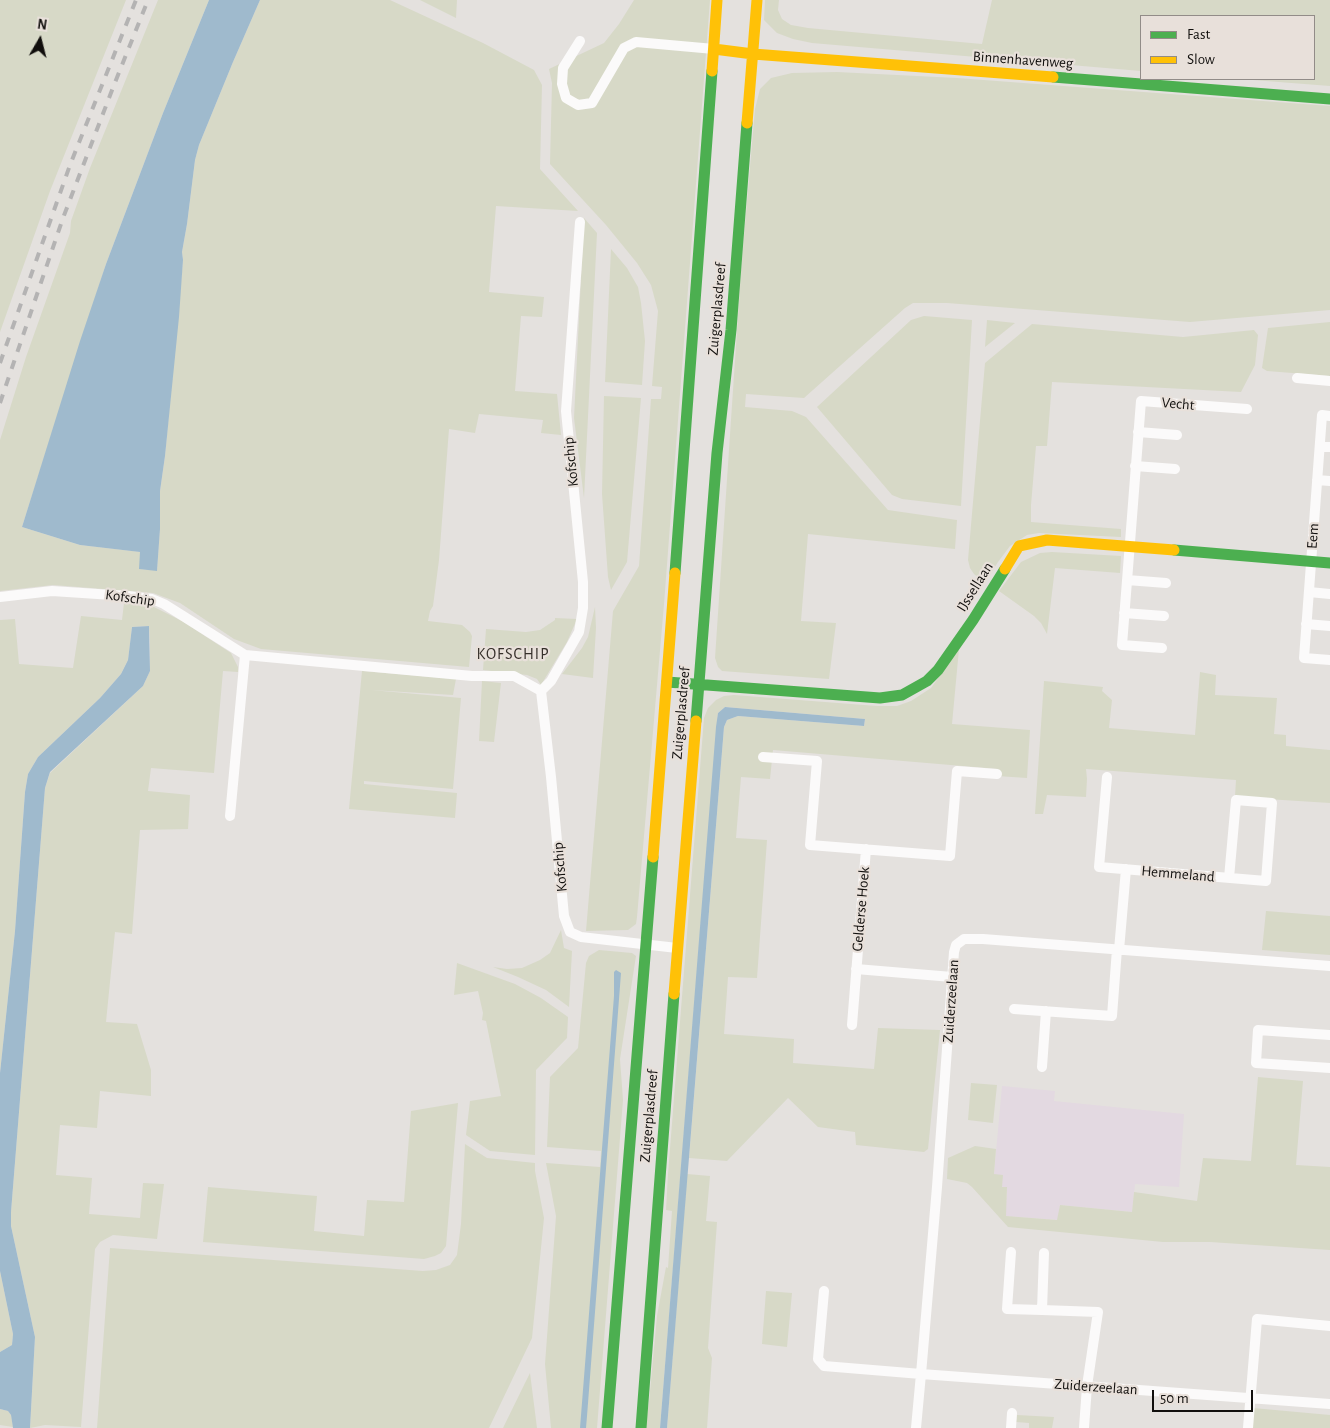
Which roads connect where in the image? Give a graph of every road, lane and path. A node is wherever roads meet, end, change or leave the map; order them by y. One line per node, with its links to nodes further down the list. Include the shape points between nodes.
1 (717, 0): 4 (main road, Zuigerplasdreef)
2 (757, 0): 5 (main road, Zuigerplasdreef)
3 (580, 41): 4 (street, via 563,68 562,84 566,98 578,105 592,103 624,48 636,42)
4 (714, 49): 5 (main road, Binnenhavenweg); 34 (main road, Zuigerplasdreef)
5 (753, 54): 6 (main road, Binnenhavenweg); 35 (main road, Zuigerplasdreef)
6 (1330, 98)
7 (580, 222): 36 (street, Kofschip, via 566,411 583,608 579,632)
8 (1297, 378): 9 (street)
9 (1330, 380)
10 (1247, 410): 12 (street, Vecht, via 1140,401)
11 (1330, 416): 14 (street, Eem, via 1322,415)
12 (1138, 432): 13 (street, Vecht); 15 (street, Vecht)
13 (1176, 435)
14 (1325, 447): 17 (street, Eem)
15 (1135, 466): 16 (street); 19 (street, Vecht)
16 (1175, 469)
17 (1317, 480): 18 (street); 20 (street, Eem)
18 (1330, 481)
19 (1129, 547): 20 (main road, IJssellaan); 22 (street, Vecht); 35 (main road, IJssellaan, via 1047,540 1019,546 938,670 927,681 902,695 880,698)
20 (1311, 561): 21 (main road, IJssellaan); 24 (street, Eem)
21 (1330, 563)
22 (1127, 580): 23 (street); 27 (street, Vecht)
23 (1166, 583)
24 (1309, 592): 25 (street); 29 (street, Eem)
25 (1330, 594)
26 (0, 597): 32 (street, Kofschip, via 52,591 152,599)
27 (1124, 613): 28 (street); 31 (street, Vecht, via 1122,645)
28 (1164, 616)
29 (1306, 624): 30 (street); 33 (street, Eem, via 1304,658)
30 (1330, 626)
31 (1162, 648)
32 (246, 655): 36 (street, Kofschip, via 472,676 514,676); 40 (street)
33 (1330, 660)
34 (667, 682): 35 (main road, IJssellaan); 44 (main road, Zuigerplasdreef)
35 (698, 684): 45 (main road, Zuigerplasdreef)
36 (541, 691): 44 (street, Kofschip, via 564,916 570,932 581,937)
37 (763, 757): 41 (street, Gelderse Hoek, via 817,761 810,845)
38 (997, 774): 41 (street, Gelderse Hoek, via 957,771 950,856)
39 (1107, 777): 42 (street, Hemmeland, via 1099,867)
40 (230, 816)
41 (866, 849): 48 (street, Gelderse Hoek)
42 (1126, 869): 43 (street, Hemmeland); 46 (street, Hemmeland)
43 (1229, 878): 43 (street, Hemmeland, via 1236,800 1272,803 1266,881)
44 (645, 945): 45 (street, Kofschip); 66 (main road, Zuigerplasdreef)
45 (678, 948): 67 (main road, Zuigerplasdreef)
46 (1118, 949): 47 (street, Zuiderzeelaan); 49 (street, Zuiderzeelaan, via 964,939 956,945); 51 (street, Hemmeland, via 1112,1016)
47 (1330, 966)
48 (856, 969): 49 (street, Gelderse Hoek); 52 (street, Gelderse Hoek)
49 (952, 977): 61 (street, Zuiderzeelaan)
50 (1014, 1009): 51 (street)
51 (1046, 1011): 54 (street)
52 (852, 1025)
53 (1330, 1035): 55 (street, via 1258,1030 1256,1062)
54 (1042, 1067)
55 (1330, 1068)
56 (1011, 1252): 59 (street, via 1007,1308)
57 (1044, 1253): 59 (street)
58 (824, 1291): 61 (street, via 818,1360 824,1366)
59 (1042, 1310): 62 (street, via 1098,1312)
60 (1330, 1326): 63 (street, via 1256,1319)
61 (921, 1374): 62 (street, Zuiderzeelaan); 68 (street, Zuiderzeelaan)
62 (1087, 1386): 63 (street, Zuiderzeelaan); 70 (street)
63 (1250, 1398): 64 (street, Zuiderzeelaan); 71 (street)
64 (1330, 1404)
65 (1012, 1413): 69 (street)
66 (607, 1428)
67 (641, 1428)
68 (916, 1428)
69 (1011, 1428)
70 (1084, 1428)
71 (1248, 1428)

